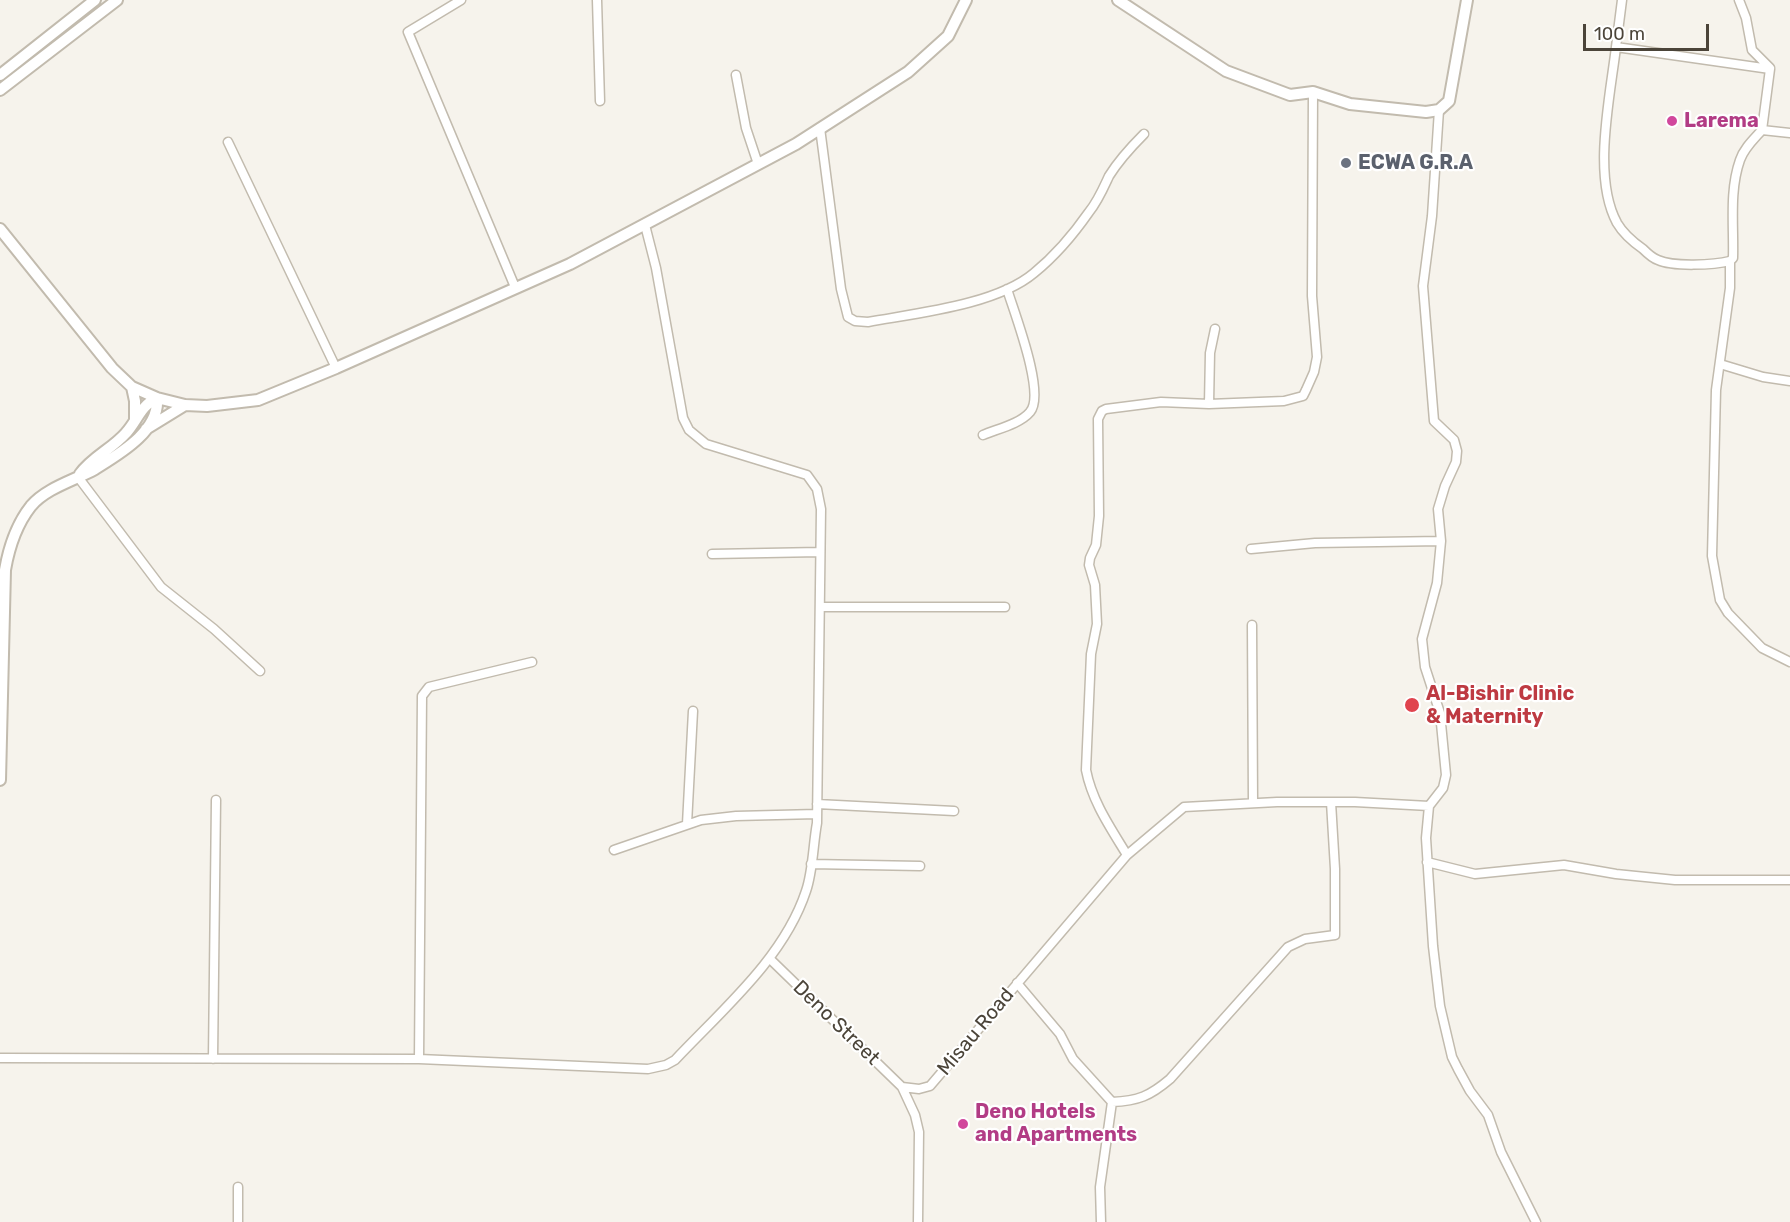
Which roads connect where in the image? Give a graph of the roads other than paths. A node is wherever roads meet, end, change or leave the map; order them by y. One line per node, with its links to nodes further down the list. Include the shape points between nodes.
1 (95, 0): 10 (street)
2 (117, 0): 11 (street)
3 (461, 0): 29 (street, via 408,32)
4 (597, 0): 18 (street)
5 (966, 0): 20 (street, via 948,36 908,72)
6 (1118, 0): 17 (street, via 1226,71 1290,95)
7 (1467, 0): 19 (street, via 1449,101)
8 (1622, 0): 12 (street)
9 (1739, 0): 13 (street, via 1752,50)
10 (61, 27): 11 (street); 14 (street)
11 (68, 38): 16 (street)
12 (1616, 47): 13 (street); 28 (street, via 1604,153 1611,209 1618,224 1628,238 1657,260 1715,265)
13 (1770, 69): 21 (street)
14 (0, 75)
15 (736, 75): 25 (street, via 746,128)
16 (0, 90)
17 (1313, 92): 19 (street, via 1350,104); 37 (street, via 1312,296 1317,357 1311,384 1303,396 1293,399)
18 (600, 101)
19 (1439, 110): 43 (street, via 1423,286 1434,421 1454,440 1457,451 1438,509)
20 (820, 128): 25 (street); 30 (street, via 840,289 848,317 868,322 951,306)
21 (1762, 130): 22 (street); 28 (street, via 1740,159 1734,187)
22 (1790, 133)
23 (1144, 134): 30 (street, via 1127,150 1096,204 1069,239 1033,275)
24 (228, 142): 33 (street)
25 (758, 164): 26 (street)
26 (645, 225): 29 (street); 45 (street, via 682,418 706,444 807,475 819,495)
27 (0, 229): 35 (street, via 112,368)
28 (1730, 261): 32 (street)
29 (515, 287): 33 (street)
30 (1006, 290): 41 (street, via 1032,370 1034,403 1030,412 1015,422)
31 (1215, 330): 37 (street, via 1210,352)
32 (1720, 364): 34 (street); 51 (street, via 1712,556 1720,600 1762,648)
33 (336, 368): 38 (street, via 258,400)
34 (1790, 381)
35 (132, 387): 36 (street); 39 (street)
36 (157, 398): 38 (street); 39 (street); 40 (street)
37 (1209, 404): 63 (street, via 1161,402 1106,409 1098,419 1099,516 1089,565 1095,585 1097,624 1091,654 1086,770 1098,805)
38 (185, 405): 40 (street)
39 (135, 419): 42 (street, via 120,439)
40 (146, 429): 42 (street, via 130,445)
41 (983, 435)
42 (78, 477): 52 (street, via 161,587); 54 (street, via 32,504 12,538 5,570)
43 (1441, 541): 44 (street, via 1315,543); 58 (street, via 1437,583 1422,645 1440,713 1446,775 1443,788)
44 (1251, 549)
45 (820, 552): 46 (street); 47 (street)
46 (712, 554)
47 (820, 607): 48 (street); 59 (street)
48 (1005, 607)
49 (1252, 625): 57 (street)
50 (531, 662): 72 (street, via 429,687 422,696)
51 (1790, 662)
52 (260, 671)
53 (693, 711): 61 (street)
54 (0, 780)
55 (216, 800): 71 (street)
56 (1331, 802): 57 (street, Misau Road); 58 (street, Misau Road); 74 (street, via 1335,935 1305,939 1288,947 1170,1079 1154,1093 1133,1101)
57 (1253, 803): 63 (street, Misau Road, via 1184,807)
58 (1428, 806): 64 (street)
59 (817, 809): 60 (street); 61 (street, via 701,819); 65 (street)
60 (954, 811)
61 (687, 824): 62 (street)
62 (614, 850)
63 (1127, 855): 69 (street, Misau Road)
64 (1427, 862): 67 (street, via 1475,874 1564,865 1675,880); 79 (street, via 1440,1006 1452,1057 1488,1115 1501,1152)
65 (811, 864): 66 (street); 68 (street, via 806,892)
66 (920, 866)
67 (1790, 880)
68 (770, 959): 72 (street, via 666,1065 648,1069); 73 (street, Deno Street)
69 (1017, 983): 73 (street, Misau Road, via 930,1086); 74 (street, via 1060,1034 1073,1059)
70 (0, 1058): 71 (street)
71 (213, 1059): 72 (street)
72 (419, 1059)
73 (902, 1087): 77 (street, via 919,1132)
74 (1112, 1102): 78 (street, via 1100,1187)
75 (238, 1187): 76 (street)
76 (238, 1222)
77 (918, 1222)
78 (1101, 1222)
79 (1536, 1222)

